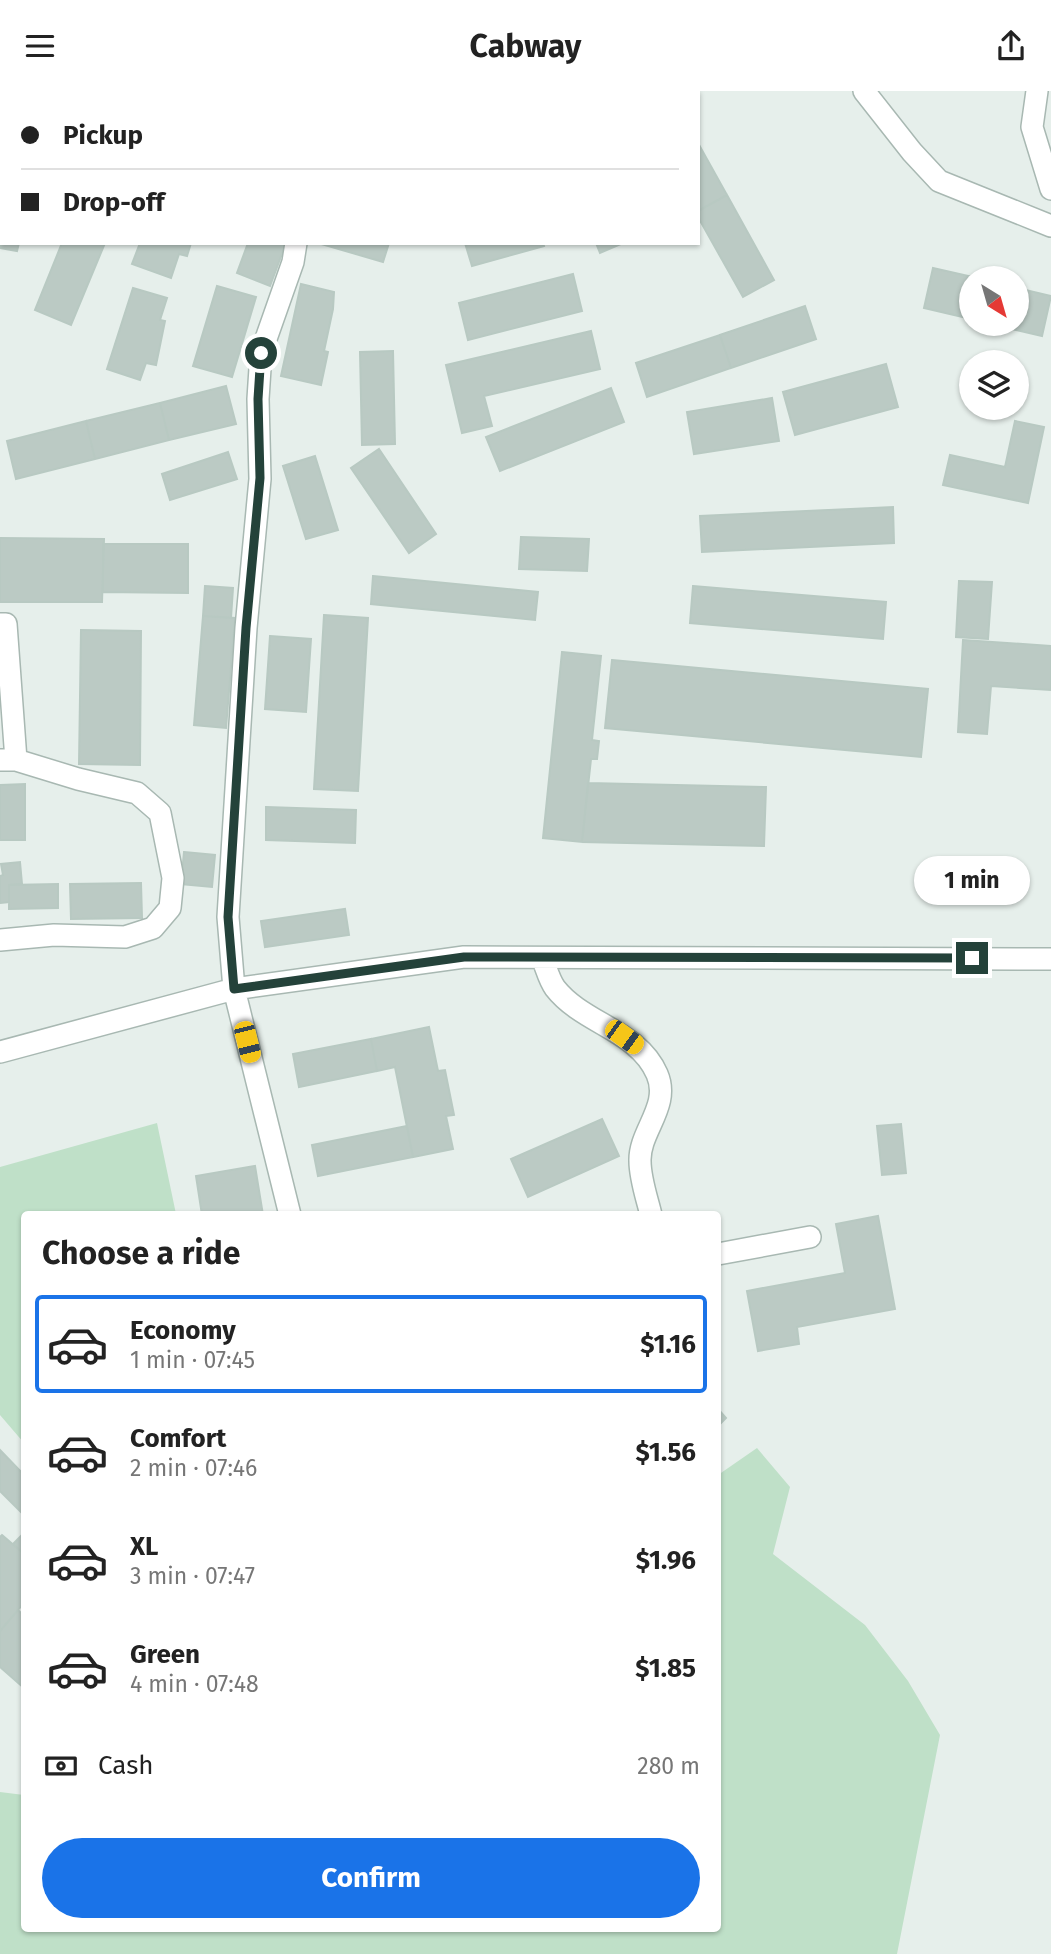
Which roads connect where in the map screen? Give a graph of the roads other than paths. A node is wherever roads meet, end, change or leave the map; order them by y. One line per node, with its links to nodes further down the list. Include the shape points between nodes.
1 (864, 91): 4 (street, via 939,181)
2 (1037, 91): 3 (street, via 1032,127)
3 (1051, 189)
4 (1051, 226)
5 (296, 245): 11 (street, via 261,353 260,478 228,917)
6 (0, 624): 7 (street, via 6,624)
7 (8, 760): 8 (street, via 137,793 160,813 173,878 170,908 153,928 125,937 54,935)
8 (0, 940)
9 (542, 958): 10 (street); 11 (street, via 464,957); 14 (street, via 555,987 645,1052 658,1076 662,1099 640,1160)
10 (1051, 959)
11 (234, 989): 12 (street); 13 (street)
12 (0, 1052)
13 (289, 1211)
14 (650, 1211)
15 (810, 1237): 16 (street)
16 (721, 1253)

